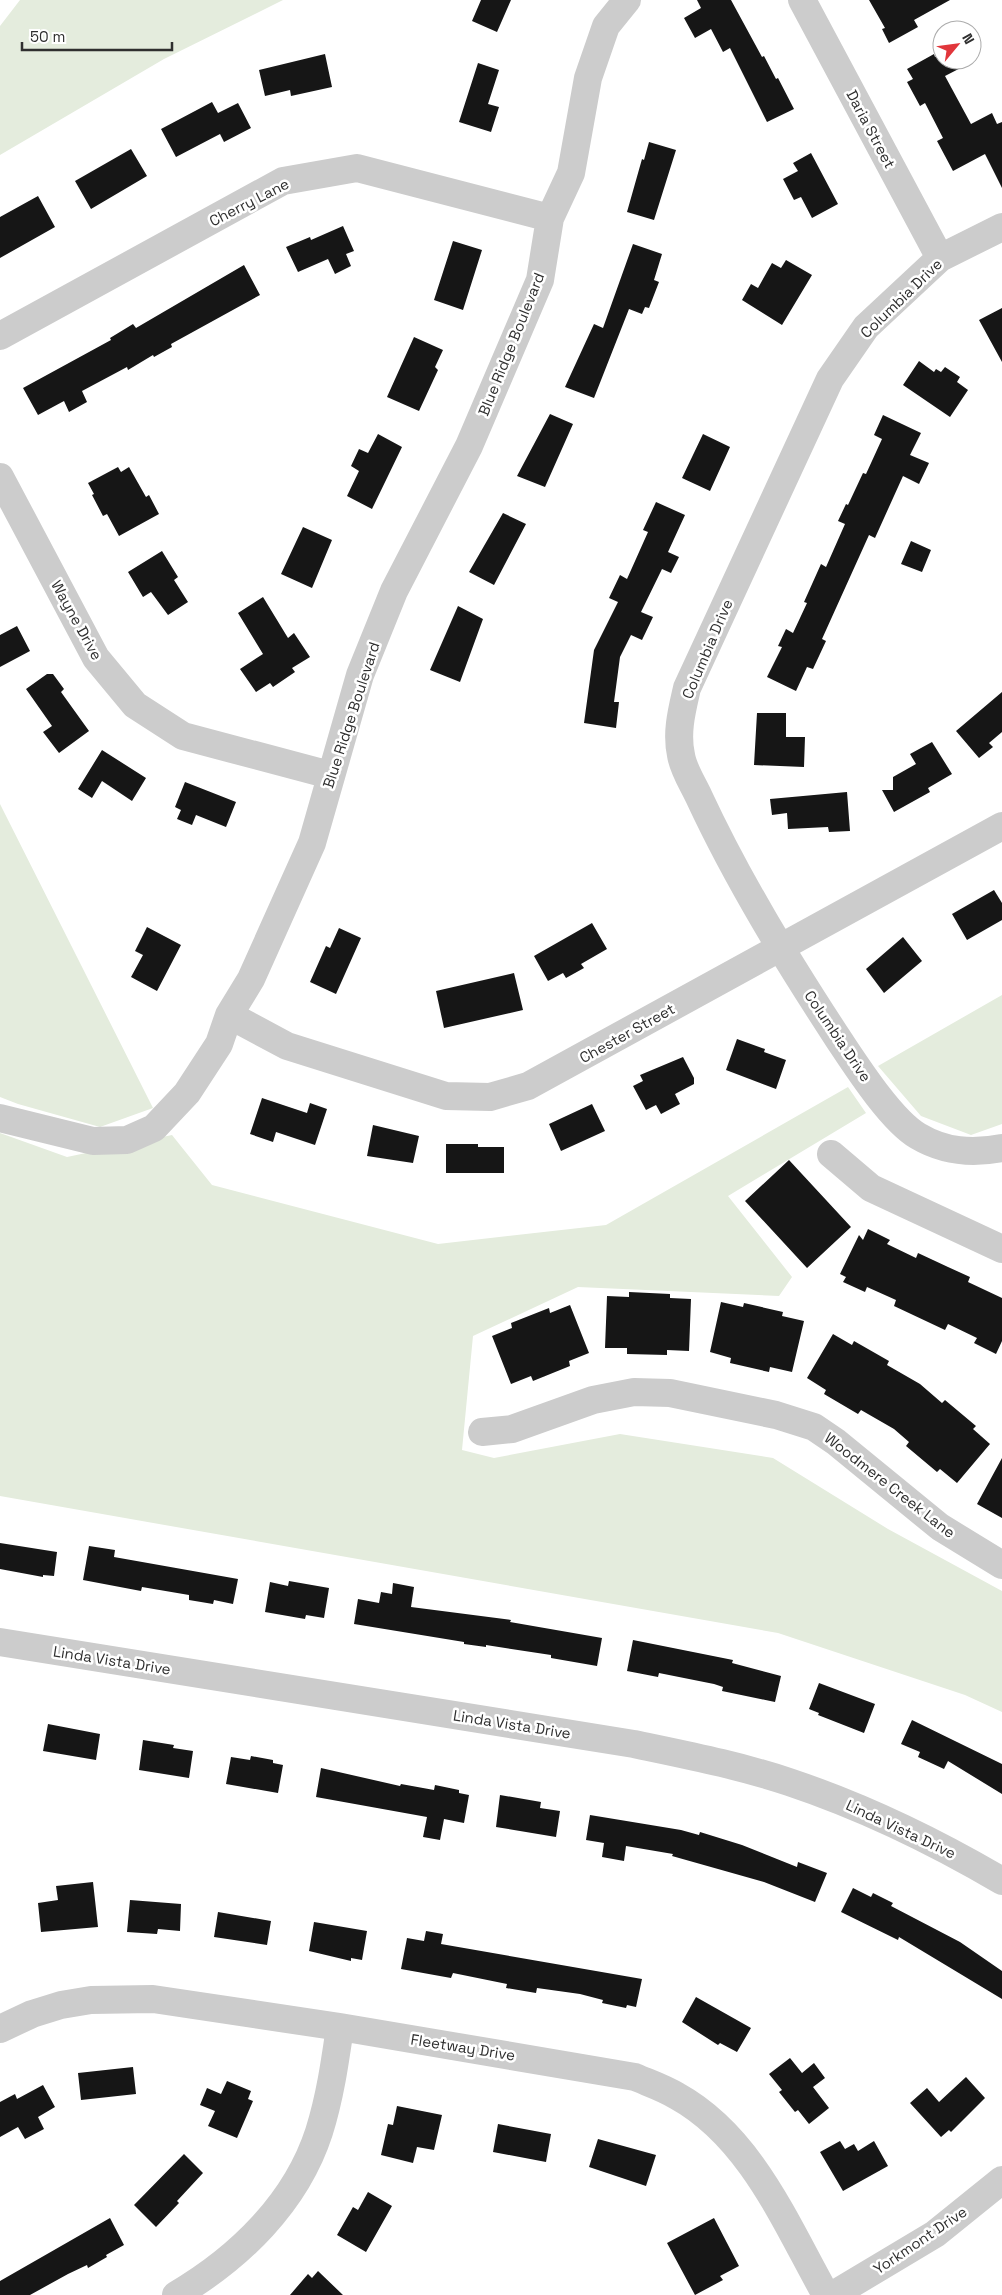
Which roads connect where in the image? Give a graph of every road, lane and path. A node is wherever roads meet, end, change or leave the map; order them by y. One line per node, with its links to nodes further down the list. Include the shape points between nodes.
1 (627, 0): 3 (street, Blue Ridge Boulevard, via 606,26 588,78 571,173)
2 (802, 0): 5 (street, Daria Street)
3 (550, 218): 6 (street, Cherry Lane, via 358,168 283,181); 8 (street, Blue Ridge Boulevard, via 540,280 469,446 394,591 360,675)
4 (1002, 227): 5 (street, Columbia Drive)
5 (940, 258): 10 (street, Columbia Drive, via 866,327 830,378 687,688 679,726 681,756 713,827)
6 (0, 336)
7 (0, 477): 8 (street, Wayne Drive, via 96,658 135,706 183,736)
8 (330, 775): 11 (street, Blue Ridge Boulevard, via 312,843 250,979)
9 (1002, 826): 10 (street, Chester Street)
10 (781, 948): 11 (street, Chester Street, via 528,1086 490,1096 436,1093 287,1046); 13 (street, Columbia Drive, via 858,1068 884,1103 916,1135 955,1151)
11 (229, 1015): 12 (street, Blue Ridge Boulevard, via 219,1044 187,1093 154,1128 127,1140 93,1141)
12 (0, 1118)
13 (1002, 1148)
14 (831, 1154): 15 (street, via 871,1188)
15 (1002, 1249)
16 (482, 1432): 17 (street, Woodmere Creek Lane, via 512,1429 594,1400 634,1392 670,1393 776,1415 814,1427 940,1527)
17 (1002, 1565)
18 (0, 1642): 19 (street, Linda Vista Drive, via 624,1742 706,1760 789,1782 855,1807 951,1851)
19 (1002, 1881)
20 (340, 2027): 21 (street, Fleetway Drive, via 153,1999 125,1998 60,2005); 23 (street, via 331,2088 319,2134 289,2192 247,2243 224,2264); 24 (street, Fleetway Drive, via 635,2077 678,2096 718,2127 740,2150 762,2181)
21 (0, 2029)
22 (1002, 2180): 25 (street, Yorkmont Drive, via 935,2234)
23 (176, 2295)
24 (826, 2295)
25 (833, 2295)

